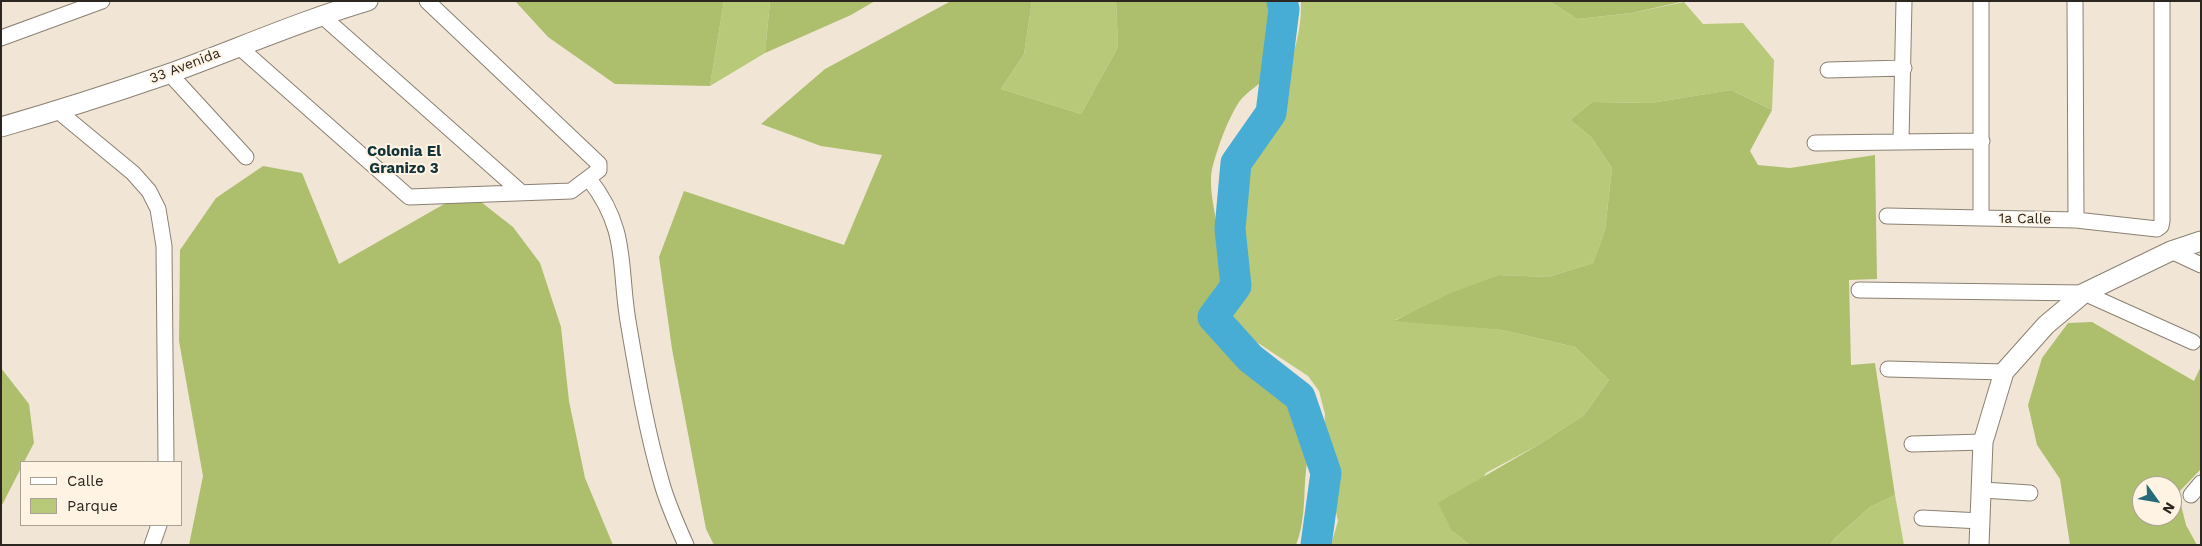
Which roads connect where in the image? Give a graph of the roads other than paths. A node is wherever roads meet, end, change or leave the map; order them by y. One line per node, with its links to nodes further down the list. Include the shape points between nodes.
1 (102, 1): 9 (street)
2 (368, 1): 8 (street, 33 Avenida)
3 (427, 1): 20 (street, via 599,164 599,170)
4 (1904, 1): 11 (street)
5 (1981, 1): 17 (street)
6 (2075, 1): 24 (street)
7 (2162, 1): 24 (street, 1a Calle, via 2161,226 2157,229)
8 (321, 15): 10 (street, 33 Avenida); 21 (street)
9 (1, 38)
10 (238, 46): 13 (street, 33 Avenida); 21 (street, via 409,197)
11 (1904, 68): 12 (street); 16 (street)
12 (1828, 70)
13 (168, 73): 14 (street, 33 Avenida); 19 (street)
14 (58, 111): 15 (street, 33 Avenida); 35 (street, via 133,174 148,191 158,210 164,246)
15 (1, 127)
16 (1901, 141): 17 (street); 18 (street)
17 (1982, 141): 23 (street)
18 (1815, 143)
19 (246, 157)
20 (589, 179): 21 (street, via 571,191); 42 (street, via 608,206 621,245 628,325 646,419 662,486)
21 (522, 193)
22 (1888, 216): 23 (street, 1a Calle)
23 (1981, 218): 24 (street, 1a Calle)
24 (2076, 220)
25 (2201, 241): 26 (street)
26 (2171, 251): 27 (street); 29 (street)
27 (2201, 265)
28 (1859, 290): 29 (street)
29 (2084, 293): 30 (street); 32 (street, via 2046,325)
30 (2193, 342)
31 (1888, 369): 32 (street)
32 (2004, 372): 33 (street)
33 (1983, 442): 34 (street); 36 (street)
34 (1912, 444)
35 (166, 461)
36 (1982, 490): 37 (street); 39 (street)
37 (2030, 493)
38 (1922, 518): 39 (street)
39 (1981, 521): 43 (street)
40 (160, 526): 41 (street)
41 (152, 545)
42 (686, 545)
43 (1979, 545)

